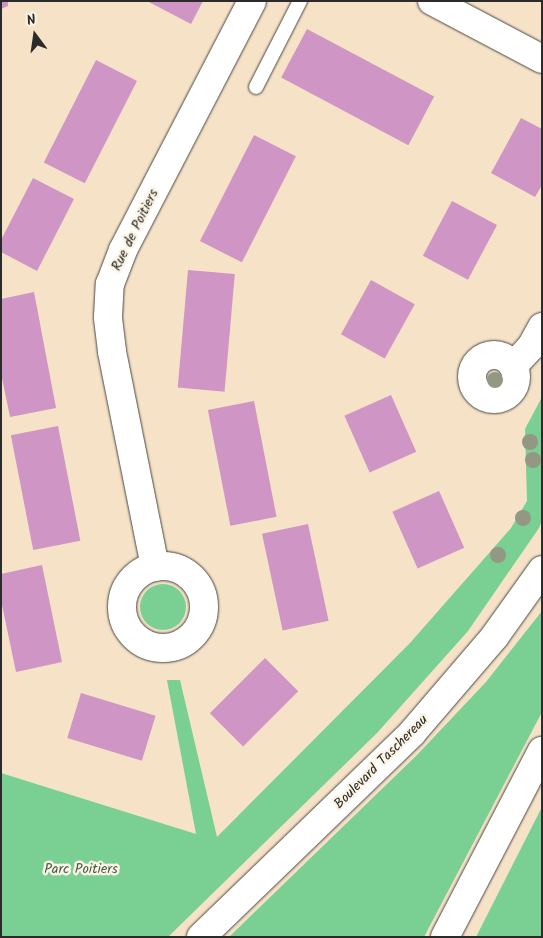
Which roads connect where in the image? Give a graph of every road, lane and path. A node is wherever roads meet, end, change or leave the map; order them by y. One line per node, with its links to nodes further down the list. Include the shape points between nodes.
1 (252, 1): 8 (street, Rue de Poitiers, via 123,250 110,284 108,317 112,351)
2 (300, 1): 5 (lane)
3 (432, 1): 4 (street)
4 (542, 59)
5 (256, 87)
6 (542, 326): 7 (street, via 531,347)
7 (514, 365)
8 (155, 567)
9 (542, 570): 11 (street, Boulevard Taschereau, via 495,636 412,733)
10 (542, 751): 12 (street)
11 (201, 937)
12 (444, 937)

